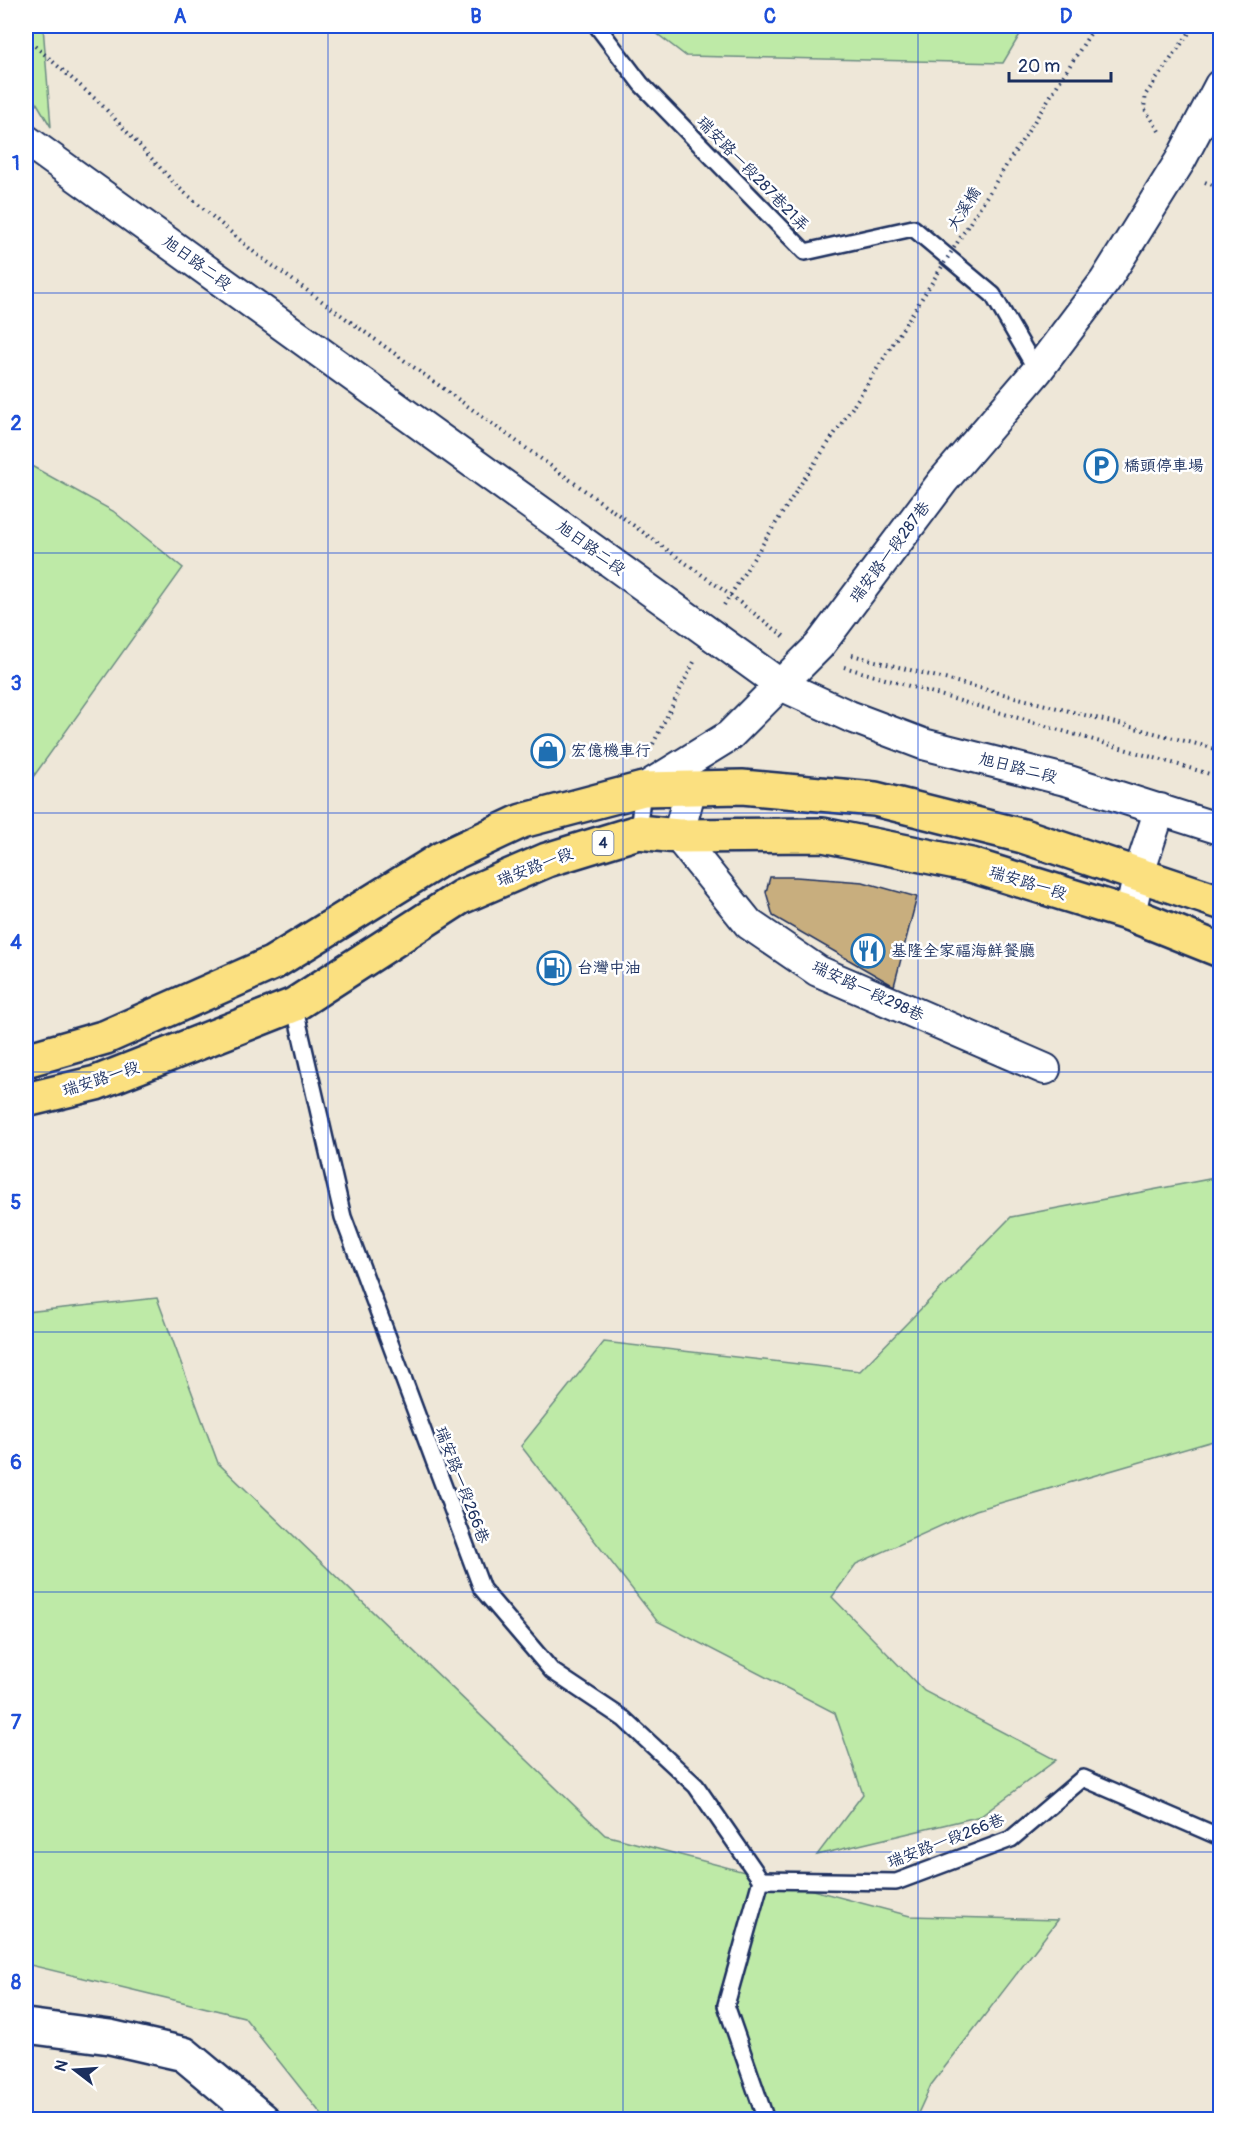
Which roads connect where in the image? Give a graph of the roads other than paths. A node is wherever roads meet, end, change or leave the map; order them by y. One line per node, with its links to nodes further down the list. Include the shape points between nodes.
1 (597, 26): 4 (lane, 瑞安路一段287巷21弄, via 641,84 805,252 913,228 993,296)
2 (1221, 85): 4 (street, 瑞安路一段287巷, via 1180,161 1105,281)
3 (26, 140): 5 (street, 旭日路二段)
4 (1037, 371): 5 (street, 瑞安路一段287巷, via 944,481 814,651)
5 (782, 685): 7 (street, 瑞安路一段287巷, via 729,736); 8 (street, 旭日路二段, via 923,744)
6 (691, 788): 7 (main road); 11 (street); 12 (main road, via 742,787 875,799 1023,836)
7 (643, 789): 10 (lane); 17 (main road, via 522,821 441,859 273,963 106,1037)
8 (1161, 809): 9 (street, 旭日路二段); 12 (street)
9 (1221, 829)
10 (638, 832): 11 (main road, 瑞安路一段 / 4); 16 (main road, 瑞安路一段 / 4, via 547,860 461,897)
11 (678, 836): 14 (main road, 瑞安路一段 / 4, via 823,835 972,865); 18 (street, 瑞安路一段298巷, via 749,924 818,971)
12 (1139, 873): 13 (main road); 14 (street)
13 (1221, 902)
14 (1130, 914): 15 (main road, 瑞安路一段 / 4)
15 (1221, 950)
16 (294, 1005): 19 (main road, 瑞安路一段 / 4, via 96,1083); 21 (lane, 瑞安路一段266巷, via 343,1217 482,1589 552,1671 624,1719 696,1786)
17 (26, 1060)
18 (1045, 1069)
19 (26, 1100)
20 (1221, 1837): 21 (lane, 瑞安路一段266巷, via 1083,1779 1011,1839 896,1882)
21 (761, 1880): 24 (lane, via 726,2005)
22 (26, 2026): 23 (street, via 110,2037 184,2054)
23 (263, 2120)
24 (766, 2120)

